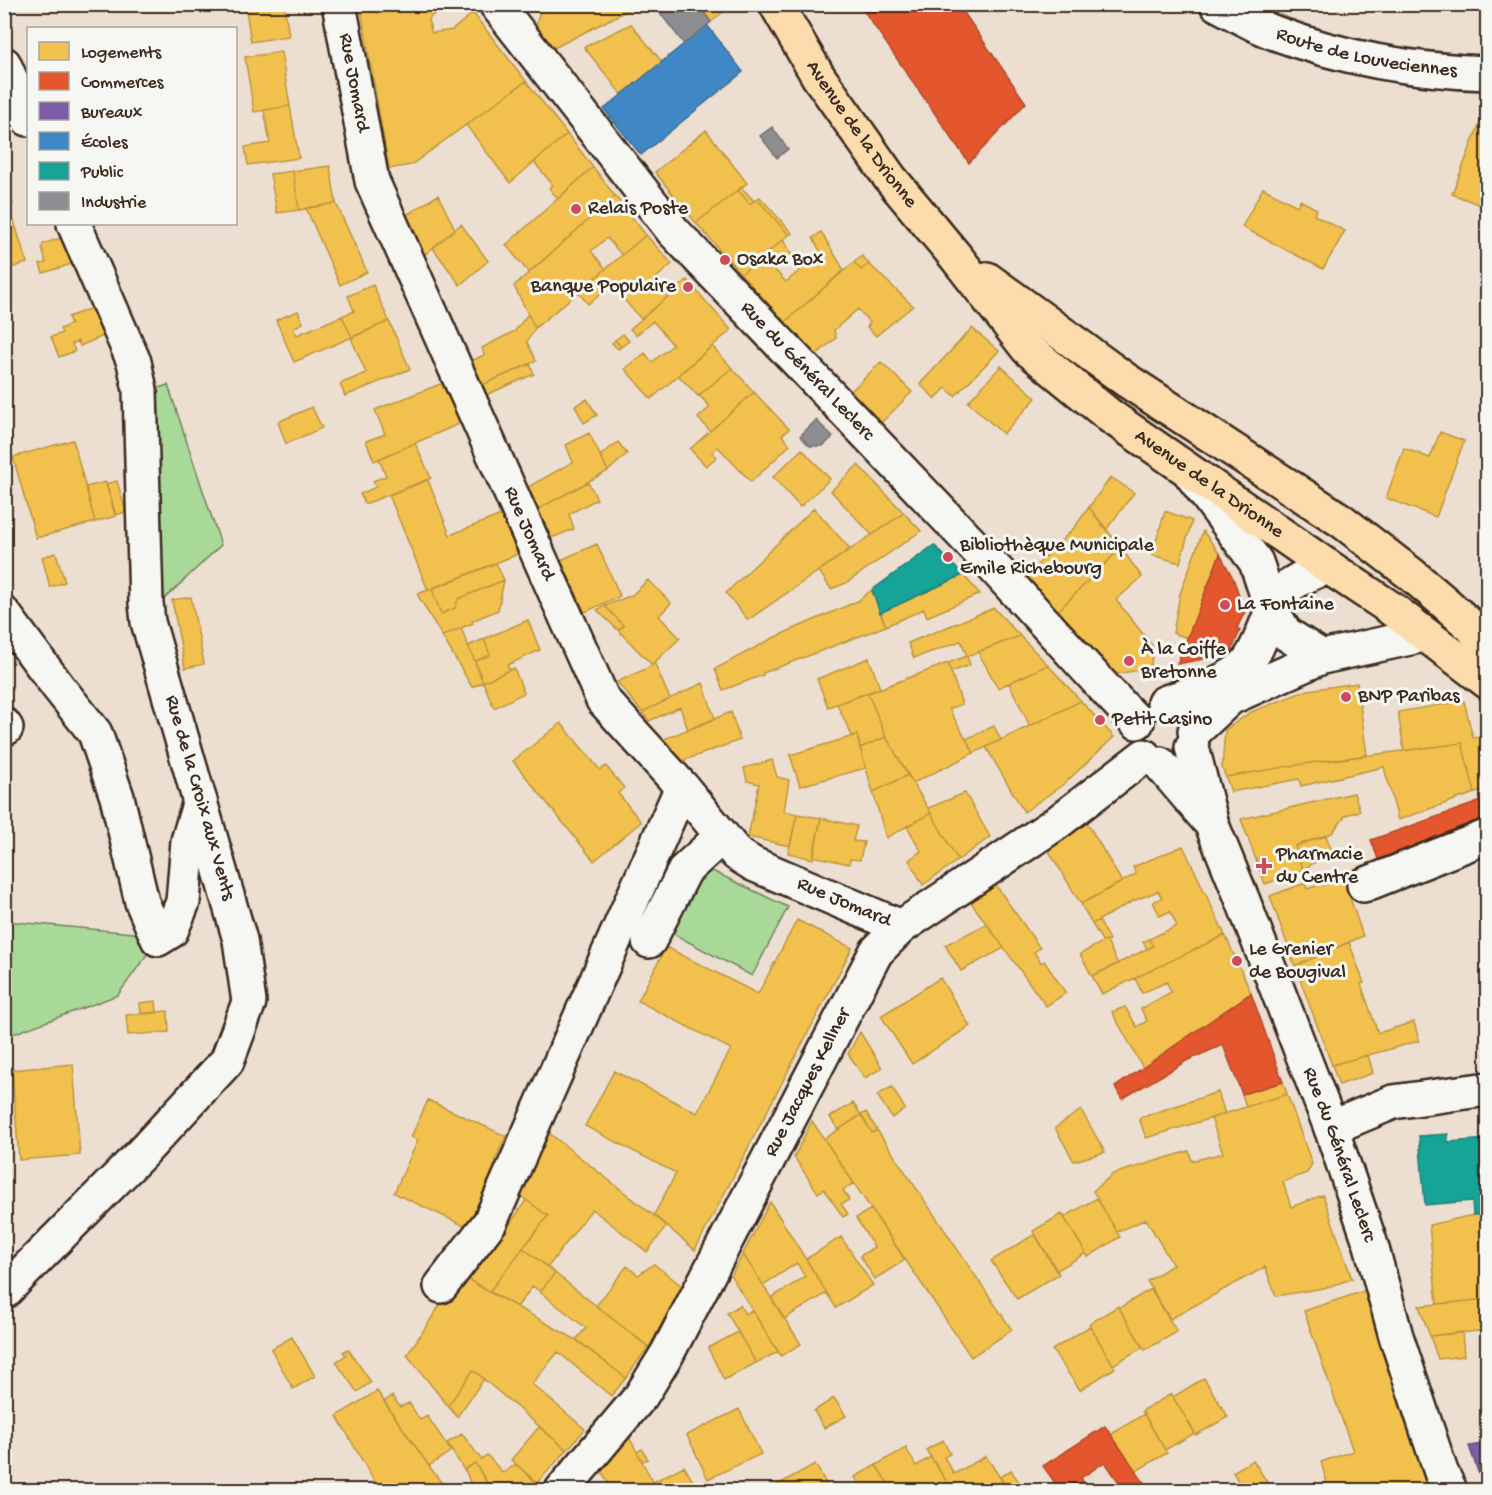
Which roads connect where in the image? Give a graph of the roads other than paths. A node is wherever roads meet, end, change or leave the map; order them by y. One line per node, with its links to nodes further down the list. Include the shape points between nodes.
1 (339, 4): 26 (street, Rue Jomard, via 372,181 603,700)
2 (776, 4): 9 (main road, Avenue de la Drionne, via 818,75 890,178)
3 (1217, 4): 6 (street, Route de Louveciennes, via 1273,33 1342,54 1420,68)
4 (502, 5): 23 (street, Rue du Général Leclerc, via 673,231)
5 (4, 64): 7 (street)
6 (1488, 73)
7 (27, 117)
8 (74, 225): 27 (street, Rue de la Croix aux Vents, via 138,376 148,622)
9 (956, 256): 10 (main road, Avenue de la Drionne, via 1028,349 1110,416); 11 (main road, Avenue de la Drionne, via 1126,380)
10 (1188, 470): 12 (main road, Avenue de la Drionne); 15 (street, via 1256,562)
11 (1372, 543): 12 (main road); 13 (main road, Avenue de la Drionne)
12 (1327, 566): 14 (main road, Avenue de la Drionne); 15 (street, via 1287,588)
13 (1411, 574): 14 (main road); 18 (main road, Avenue de la Drionne, via 1472,627)
14 (1389, 607): 17 (main road, Avenue de la Drionne); 19 (street)
15 (1272, 610): 20 (street, via 1285,633); 22 (street, via 1246,664 1225,680)
16 (4, 614): 27 (street, via 95,734 117,797 142,902 158,939 171,931 183,902 188,841)
17 (1424, 635): 19 (street); 21 (main road, Avenue de la Drionne)
18 (1488, 648)
19 (1360, 649): 20 (street)
20 (1322, 657): 24 (street, via 1230,698)
21 (1488, 682)
22 (1164, 703): 23 (street, via 1148,708); 24 (street, via 1189,714)
23 (1137, 722): 25 (street, via 1138,748)
24 (1194, 739): 25 (street, via 1179,760 1170,764); 28 (street, Rue du Général Leclerc)
25 (1152, 760): 28 (street, Rue du Général Leclerc); 32 (street, Rue Jacques Kellner)
26 (682, 787): 29 (street, Rue Jomard); 36 (street, via 490,1222)
27 (200, 801): 37 (street, Rue de la Croix aux Vents, via 240,940 249,1002 227,1061)
28 (1212, 825): 35 (street, Rue du Général Leclerc)
29 (722, 836): 32 (street, Rue Jomard, via 737,854 753,864); 33 (street, via 685,870)
30 (1488, 836): 31 (street)
31 (1364, 885)
32 (901, 927): 38 (street, Rue Jacques Kellner, via 876,952 667,1354 641,1396)
33 (649, 941)
34 (1488, 1089): 35 (street, via 1393,1102)
35 (1330, 1128): 39 (street, Rue du Général Leclerc)
36 (441, 1286)
37 (4, 1292)
38 (562, 1491)
39 (1450, 1491)

